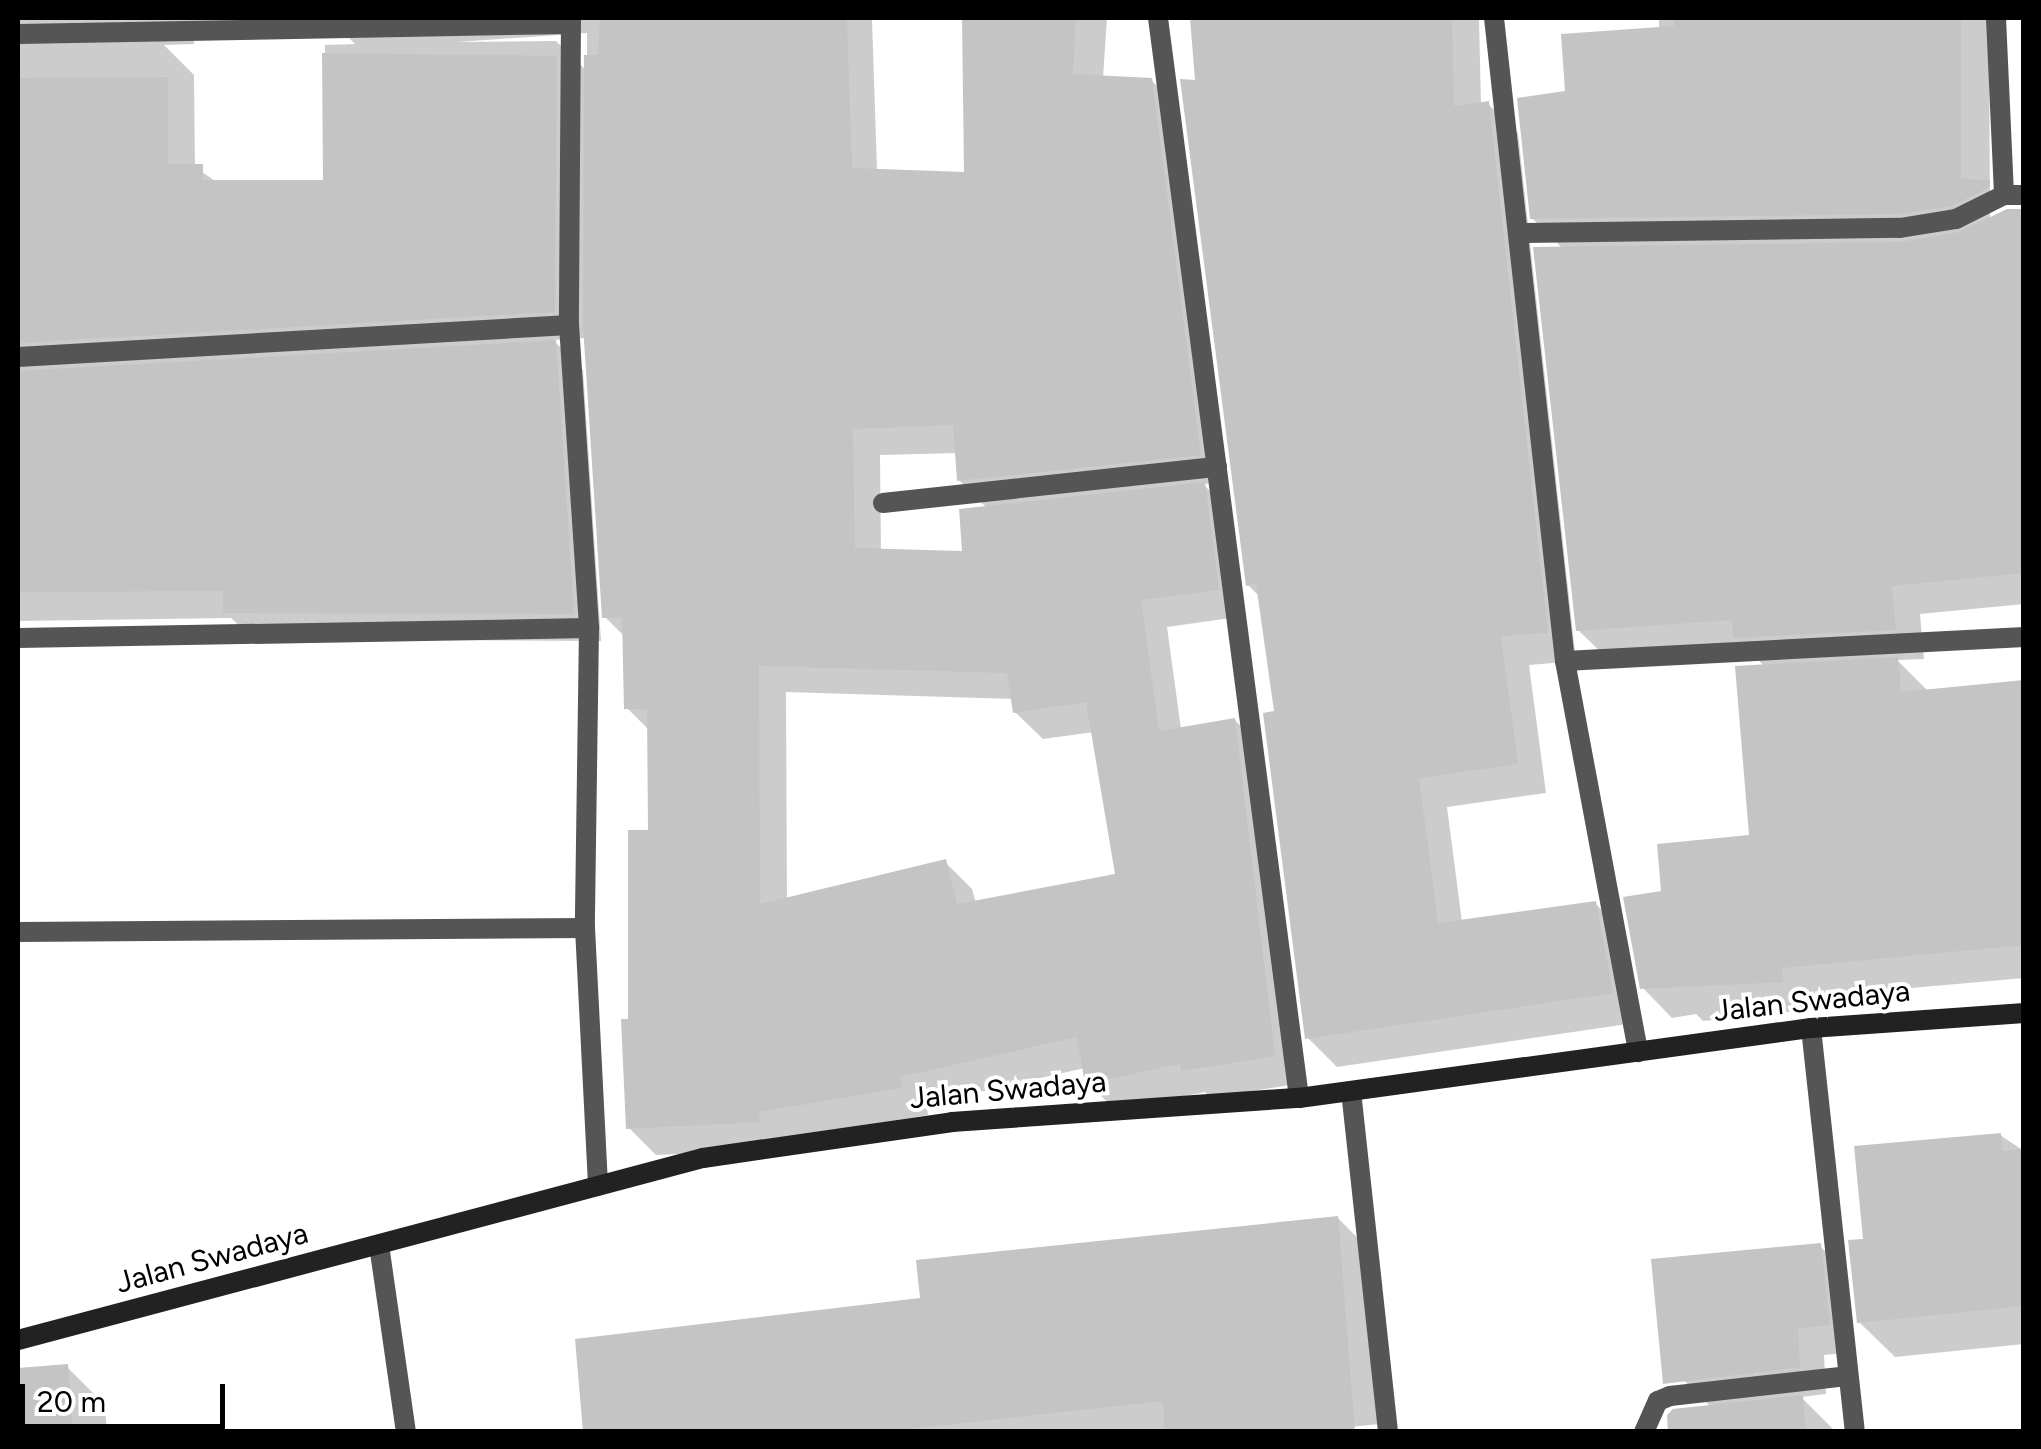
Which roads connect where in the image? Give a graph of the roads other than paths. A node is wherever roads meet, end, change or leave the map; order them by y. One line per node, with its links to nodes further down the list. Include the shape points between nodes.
1 (1158, 18): 10 (street)
2 (1494, 18): 7 (street)
3 (1996, 18): 6 (street)
4 (571, 21): 5 (street); 8 (street)
5 (18, 34)
6 (2014, 195): 7 (street, via 1956,219 1900,228)
7 (1522, 233): 15 (street)
8 (569, 325): 9 (street); 12 (street)
9 (18, 357)
10 (1217, 467): 11 (street); 22 (street)
11 (883, 503)
12 (589, 628): 14 (street); 16 (street)
13 (2024, 636): 15 (street)
14 (18, 638)
15 (1565, 661): 20 (street)
16 (585, 928): 17 (street); 23 (street)
17 (18, 932)
18 (2024, 1013): 19 (street, Jalan Swadaya)
19 (1811, 1028): 20 (street, Jalan Swadaya); 26 (street)
20 (1638, 1052): 21 (street, Jalan Swadaya)
21 (1350, 1091): 22 (street, Jalan Swadaya); 28 (street)
22 (1299, 1098): 23 (street, Jalan Swadaya, via 952,1122 703,1158)
23 (598, 1186): 24 (street, Jalan Swadaya)
24 (379, 1245): 25 (street, Jalan Swadaya); 27 (street)
25 (18, 1340)
26 (1847, 1376): 29 (street, via 1670,1396 1658,1402); 30 (street)
27 (406, 1432)
28 (1388, 1432)
29 (1644, 1432)
30 (1855, 1432)

